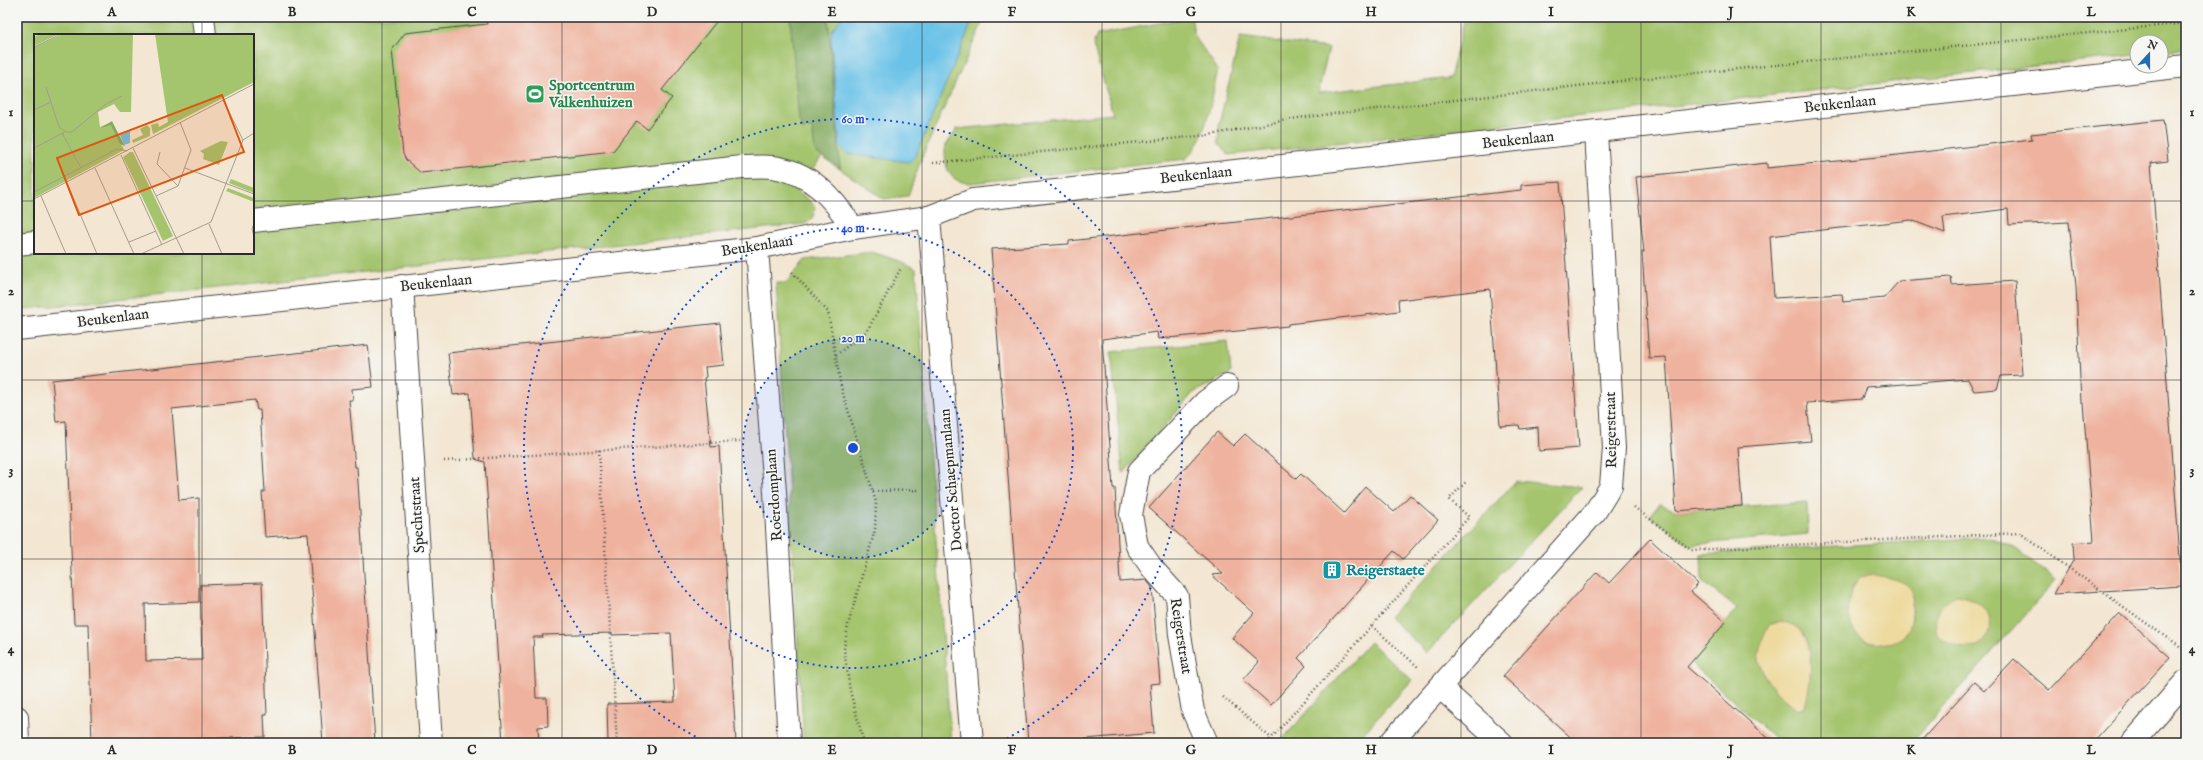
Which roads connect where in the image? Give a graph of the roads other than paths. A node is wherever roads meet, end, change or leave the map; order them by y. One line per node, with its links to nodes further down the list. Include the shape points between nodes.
1 (203, 17): 2 (street)
2 (205, 34)
3 (2186, 66): 4 (street, Beukenlaan)
4 (1596, 132): 5 (street, Beukenlaan, via 973,200); 15 (street, Reigerstraat, via 1614,448 1611,486 1595,512)
5 (929, 217): 7 (street, Beukenlaan); 20 (street, Doctor Schaepmanlaan)
6 (254, 221): 7 (street, via 742,168 773,167 808,178 837,205)
7 (853, 228): 10 (street, Beukenlaan)
8 (34, 242): 9 (street)
9 (17, 244)
10 (763, 247): 11 (street, Beukenlaan); 19 (street, Roerdomplaan, via 770,439)
11 (402, 286): 12 (street, Beukenlaan); 18 (street, Spechtstraat)
12 (17, 329)
13 (1227, 386): 21 (street, Reigerstraat, via 1205,402 1139,471 1131,515 1137,546 1152,568 1177,596 1193,711)
14 (2186, 681): 24 (street)
15 (1440, 687): 22 (street, Reigerstraat); 23 (street)
16 (17, 717): 17 (street)
17 (18, 743)
18 (432, 743)
19 (790, 743)
20 (972, 743)
21 (1207, 743)
22 (1390, 743)
23 (1502, 743)
24 (2132, 743)

